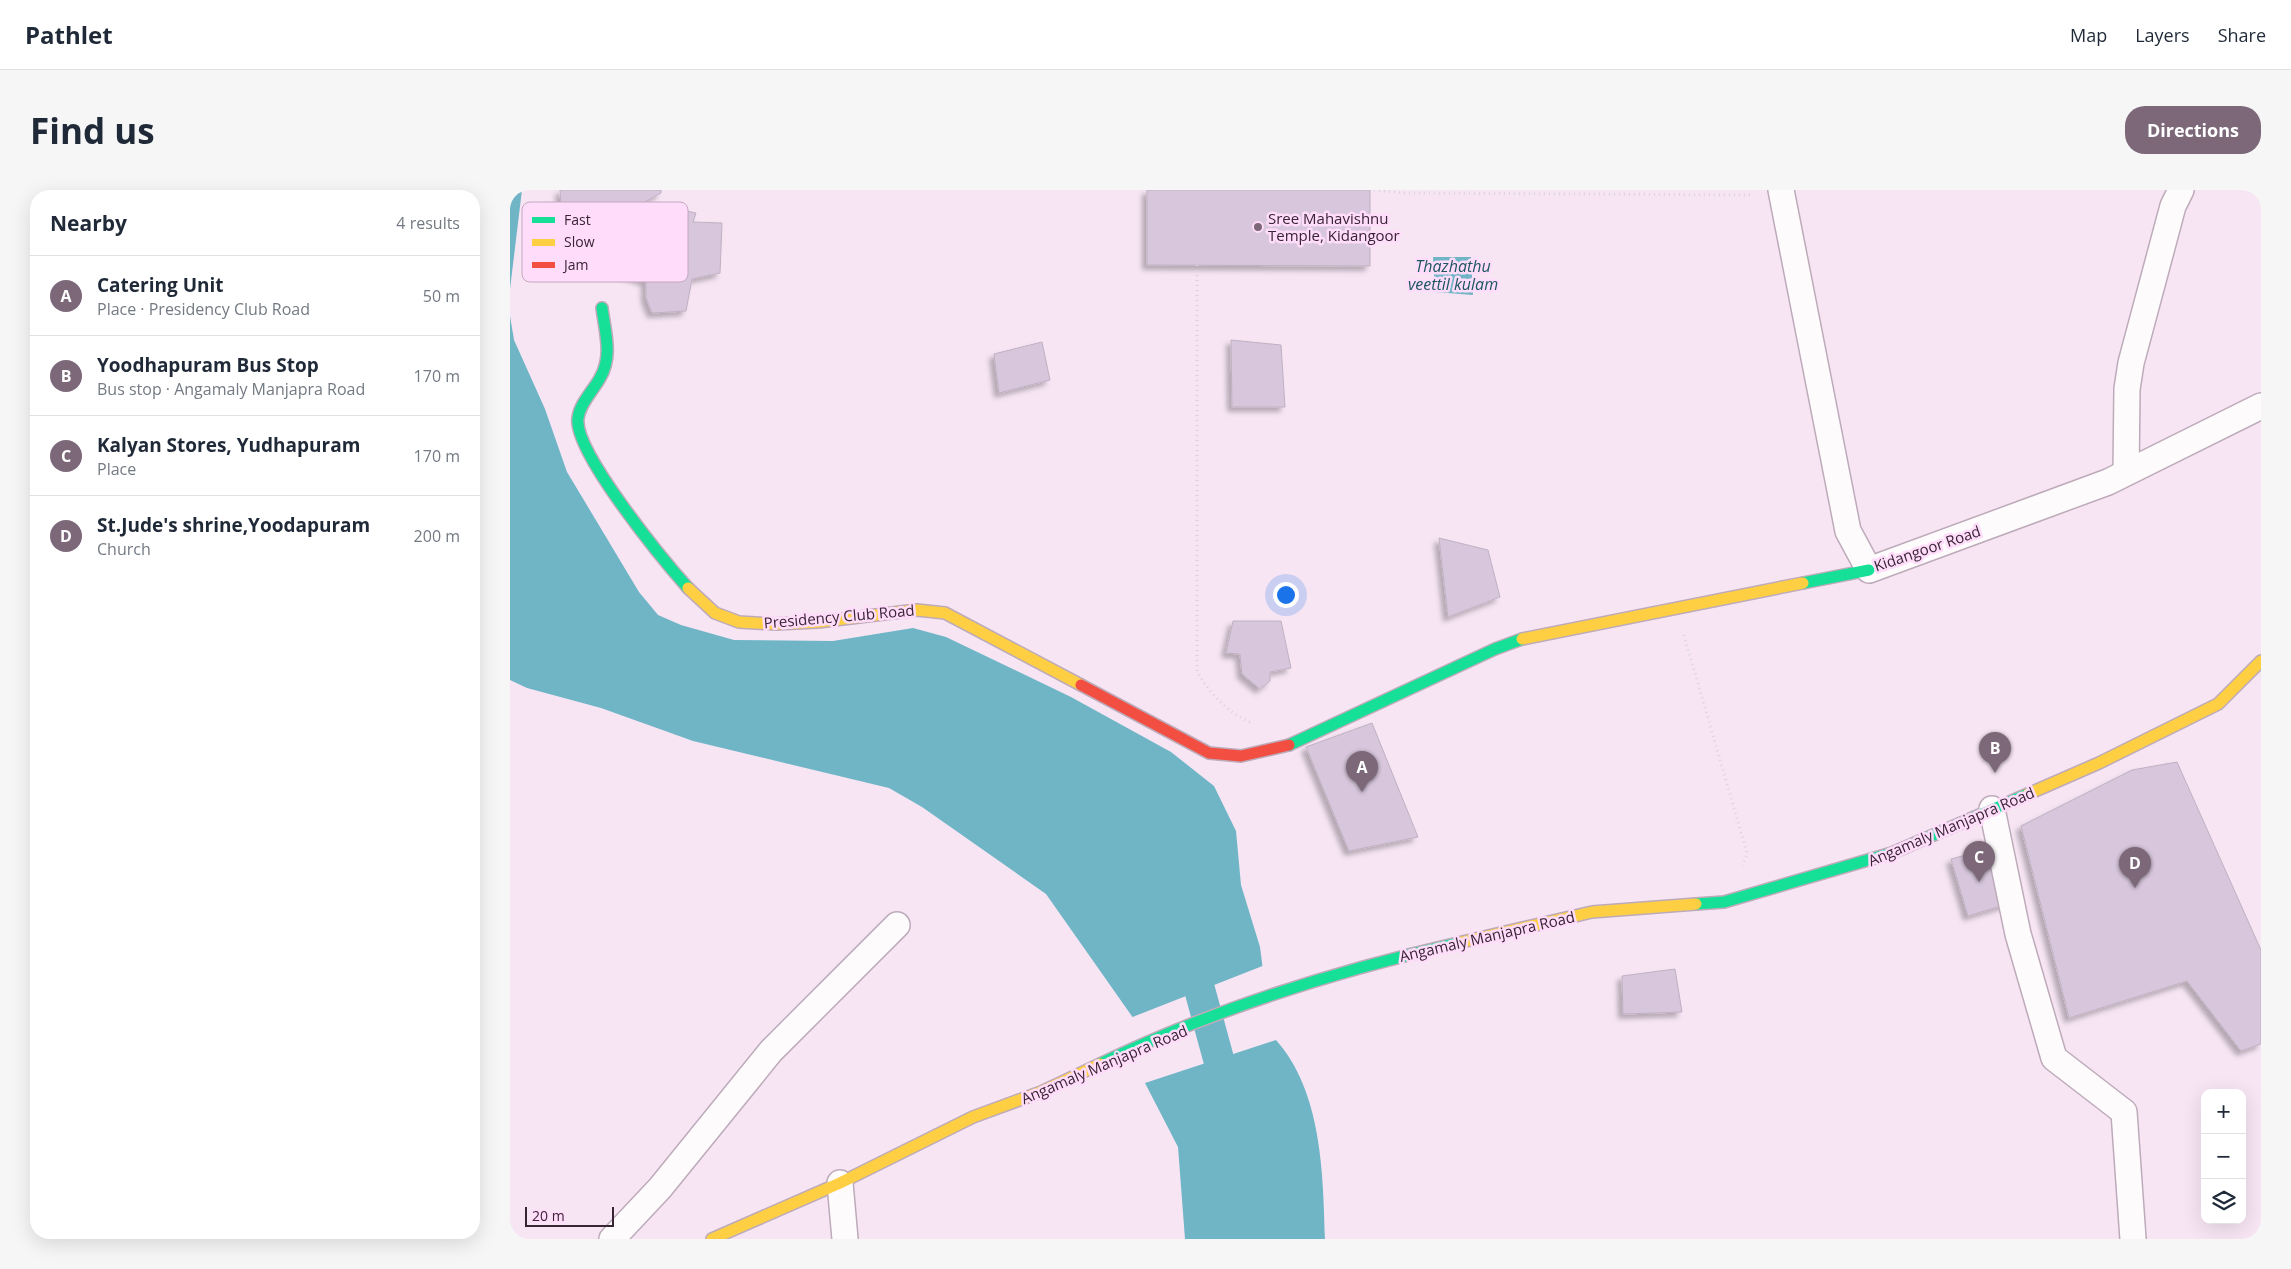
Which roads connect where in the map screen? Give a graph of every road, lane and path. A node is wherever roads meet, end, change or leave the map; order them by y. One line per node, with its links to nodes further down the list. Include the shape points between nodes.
1 (1374, 190): 3 (path, via 1406,194)
2 (2181, 190): 7 (street, via 2173,206 2131,363 2127,389)
3 (1781, 193): 8 (street, Kidangoor Road, via 1848,531)
4 (1197, 265): 11 (path, via 1197,672 1210,693 1235,716)
5 (602, 308): 9 (main road, Presidency Club Road, via 607,361 603,374 579,412 582,438 660,555 713,612 738,622 782,624 918,610 945,613 1209,753 1228,756 1254,755 1286,746 1510,643)
6 (2261, 406): 7 (street, Kidangoor Road)
7 (2126, 473): 8 (street, Kidangoor Road)
8 (1869, 570): 9 (main road, Presidency Club Road)
9 (1676, 608): 13 (path, via 1747,853)
10 (2261, 661): 12 (main road, Angamaly Manjapra Road, via 2218,704)
11 (1253, 723)
12 (1992, 810): 13 (main road, Angamaly Manjapra Road, via 1892,854); 19 (street, via 2018,934 2054,1058 2124,1112)
13 (1724, 902): 15 (main road, Angamaly Manjapra Road, via 1592,912 1374,962 1147,1043 1041,1092 974,1117)
14 (897, 925): 16 (street, via 771,1051 660,1188)
15 (840, 1183): 17 (main road, Angamaly Manjapra Road); 18 (street)
16 (612, 1239)
17 (712, 1239)
18 (845, 1239)
19 (2133, 1239)

